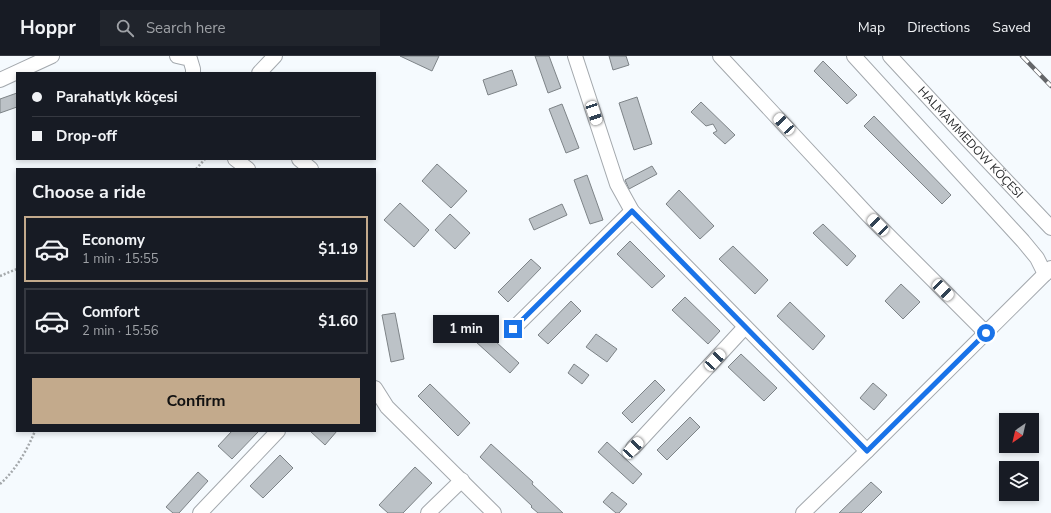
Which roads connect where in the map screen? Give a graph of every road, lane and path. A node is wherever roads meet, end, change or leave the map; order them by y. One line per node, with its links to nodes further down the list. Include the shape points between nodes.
1 (52, 56): 7 (street)
2 (275, 56): 8 (street)
3 (575, 56): 17 (street, via 617,184)
4 (720, 56): 24 (street, via 868,215)
5 (854, 56): 20 (street, via 1024,241)
6 (890, 56): 18 (street, HALMAMMEDOW KÖÇESI)
7 (17, 72)
8 (260, 72)
9 (16, 73): 10 (street)
10 (0, 80)
11 (204, 160): 14 (path)
12 (236, 160): 15 (street)
13 (300, 160): 16 (street)
14 (197, 168)
15 (247, 168)
16 (310, 168)
17 (632, 211): 22 (street); 23 (street)
18 (1051, 228)
19 (16, 269): 21 (path)
20 (1048, 271): 24 (street)
21 (0, 276)
22 (745, 327): 28 (street); 29 (street)
23 (513, 329)
24 (986, 333): 29 (street)
25 (376, 390): 30 (street, via 387,406)
26 (35, 432): 31 (path, via 27,448)
27 (277, 432): 32 (street)
28 (633, 448)
29 (867, 451): 35 (street)
30 (462, 480): 33 (street); 34 (street)
31 (0, 484)
32 (200, 513)
33 (428, 513)
34 (494, 513)
35 (803, 513)

